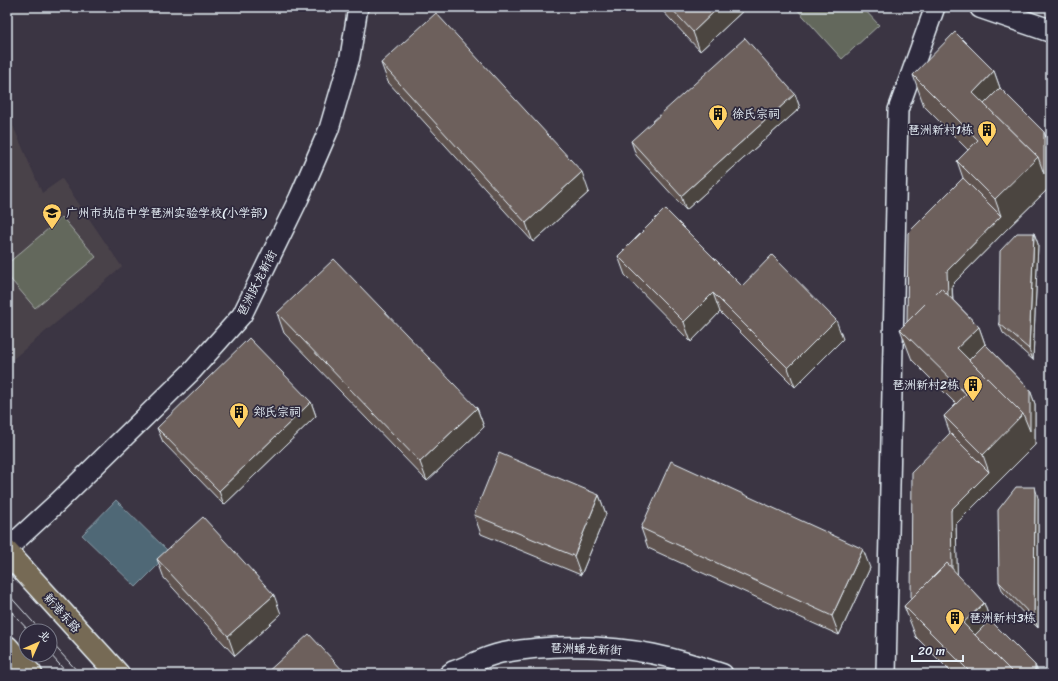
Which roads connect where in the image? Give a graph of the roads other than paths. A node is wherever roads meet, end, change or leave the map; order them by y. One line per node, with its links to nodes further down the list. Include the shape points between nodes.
1 (358, 7): 5 (street, 琶洲跃龙新街, via 350,57 329,129 299,198 242,315 192,371)
2 (935, 7): 12 (street, via 898,110)
3 (981, 7): 4 (street)
4 (1051, 32)
5 (7, 549)
6 (7, 552): 9 (main road, 新港东路)
7 (7, 647): 8 (main road)
8 (31, 674)
9 (118, 674)
10 (449, 674): 11 (street, 琶洲蟠龙新街, via 500,653 555,647 598,647 652,654)
11 (723, 674)
12 (886, 674)

